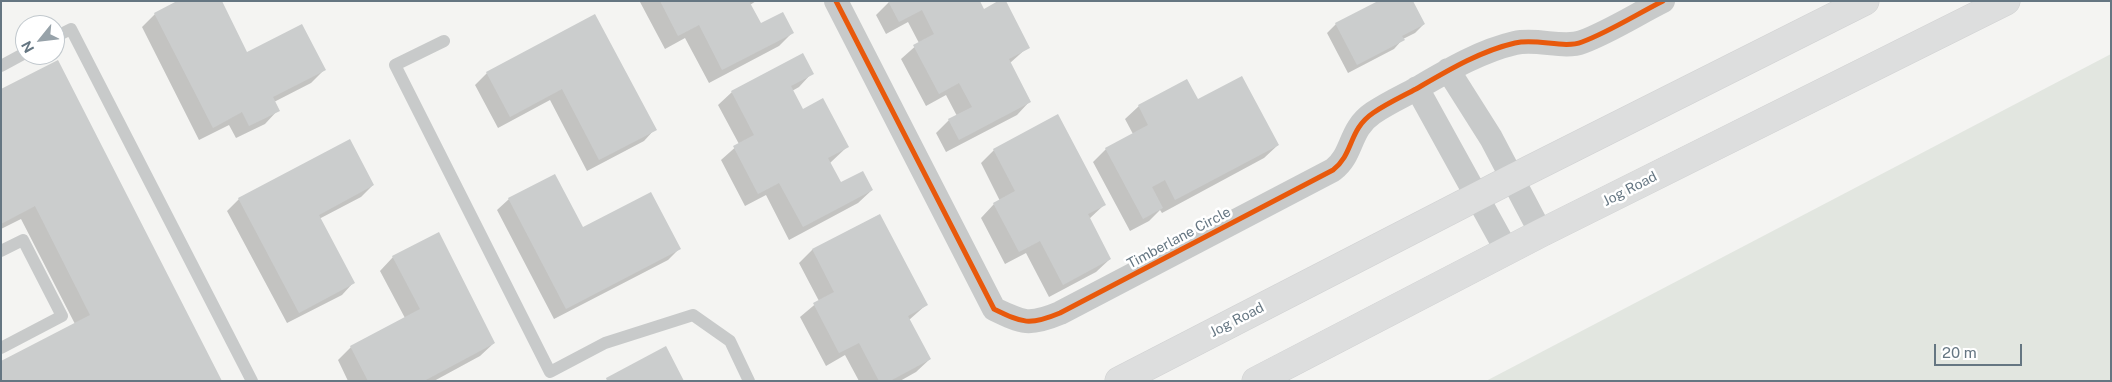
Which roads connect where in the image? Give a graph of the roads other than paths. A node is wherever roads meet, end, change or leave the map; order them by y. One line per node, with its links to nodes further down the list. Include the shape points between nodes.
1 (836, 1): 10 (street, Timberlane Circle, via 994,309 1019,321 1040,321 1060,313 1332,170 1346,156 1352,136 1360,124 1372,113)
2 (1663, 1): 9 (street, Timberlane Circle, via 1581,43 1516,42)
3 (1865, 1): 11 (main road, Jog Road)
4 (2006, 1): 13 (main road, Jog Road)
5 (65, 32): 18 (lane, via 71,29)
6 (444, 41): 17 (lane, via 395,65)
7 (15, 58): 8 (lane)
8 (1, 66)
9 (1448, 70): 10 (street, Timberlane Circle); 11 (street)
10 (1418, 88): 12 (street)
11 (1513, 178): 12 (main road, Jog Road); 13 (street)
12 (1477, 196): 15 (street); 20 (main road, Jog Road)
13 (1541, 233): 15 (main road, Jog Road)
14 (1, 251): 16 (lane, via 23,240 62,316)
15 (1507, 251): 21 (main road, Jog Road)
16 (1, 348)
17 (552, 377): 19 (lane, via 605,343 693,315 730,341)
18 (252, 381)
19 (749, 381)
20 (1119, 381)
21 (1256, 381)

